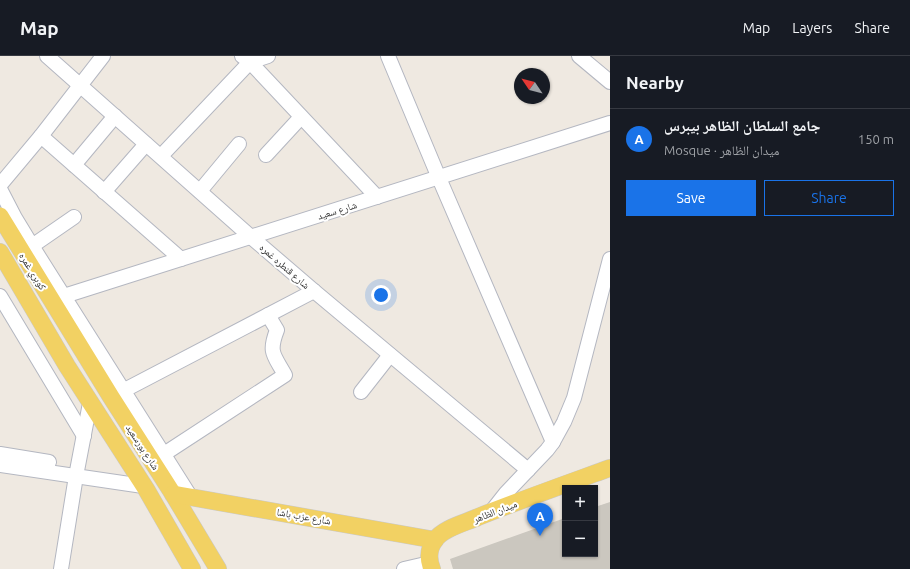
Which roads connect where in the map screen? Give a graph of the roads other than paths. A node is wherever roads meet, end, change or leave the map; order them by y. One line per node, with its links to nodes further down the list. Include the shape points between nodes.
1 (47, 56): 8 (street, شارع قنطره غمره)
2 (103, 56): 8 (street)
3 (268, 56): 6 (street)
4 (388, 56): 18 (street)
5 (579, 56): 7 (street)
6 (246, 59): 10 (street); 16 (street)
7 (610, 82)
8 (80, 86): 9 (street, شارع قنطره غمره); 12 (street)
9 (115, 116): 13 (street, شارع قنطره غمره); 17 (street)
10 (301, 117): 15 (street); 23 (street)
11 (610, 124): 18 (street, شارع سعيد)
12 (41, 136): 17 (street); 19 (street)
13 (146, 144): 16 (street, شارع قنطره غمره); 22 (street)
14 (239, 144): 21 (street)
15 (266, 155)
16 (161, 156): 21 (street, شارع قنطره غمره)
17 (74, 165): 22 (street)
18 (438, 178): 23 (street, شارع سعيد); 42 (street)
19 (0, 185)
20 (0, 189): 27 (street)
21 (200, 191): 26 (street, شارع قنطره غمره)
22 (104, 192): 29 (street)
23 (376, 197): 26 (street, شارع سعيد)
24 (0, 216): 35 (main road, كوبري غمره)
25 (74, 217): 27 (street)
26 (251, 237): 29 (street, شارع سعيد); 31 (street, شارع قنطره غمره)
27 (32, 246): 33 (street)
28 (0, 252): 36 (main road, كوبري غمره)
29 (181, 259): 33 (street, شارع سعيد)
30 (610, 259): 42 (street, via 574,398)
31 (314, 291): 34 (street); 37 (street, شارع قنطره غمره)
32 (0, 296): 41 (street)
33 (64, 296): 39 (street)
34 (268, 314): 39 (street); 44 (street, via 277,330 272,343 273,354 285,375)
35 (67, 325): 39 (main road, شارع بورسعيد)
36 (48, 334): 40 (main road, شارع بورسعيد)
37 (390, 355): 38 (street); 47 (street, شارع قنطره غمره)
38 (361, 392)
39 (117, 393): 44 (street); 50 (main road, شارع بورسعيد)
40 (90, 403): 41 (street); 49 (main road, شارع بورسعيد)
41 (84, 436): 48 (street)
42 (553, 442): 47 (street)
43 (0, 454): 48 (street)
44 (164, 454): 51 (street)
45 (0, 464): 48 (street)
46 (610, 468): 52 (main road, ميدان الظاهر)
47 (528, 470): 52 (street)
48 (77, 471): 49 (street); 55 (street)
49 (143, 486): 56 (main road, شارع بورسعيد)
50 (173, 494): 51 (main road, شارع عزب باشا); 57 (main road, شارع بورسعيد)
51 (190, 496): 53 (main road, شارع عزب باشا)
52 (491, 512): 53 (main road, ميدان الظاهر, via 447,530)
53 (434, 540): 54 (main road, via 429,555)
54 (431, 566): 58 (street)
55 (61, 569)
56 (192, 569)
57 (218, 569)
58 (404, 569)

